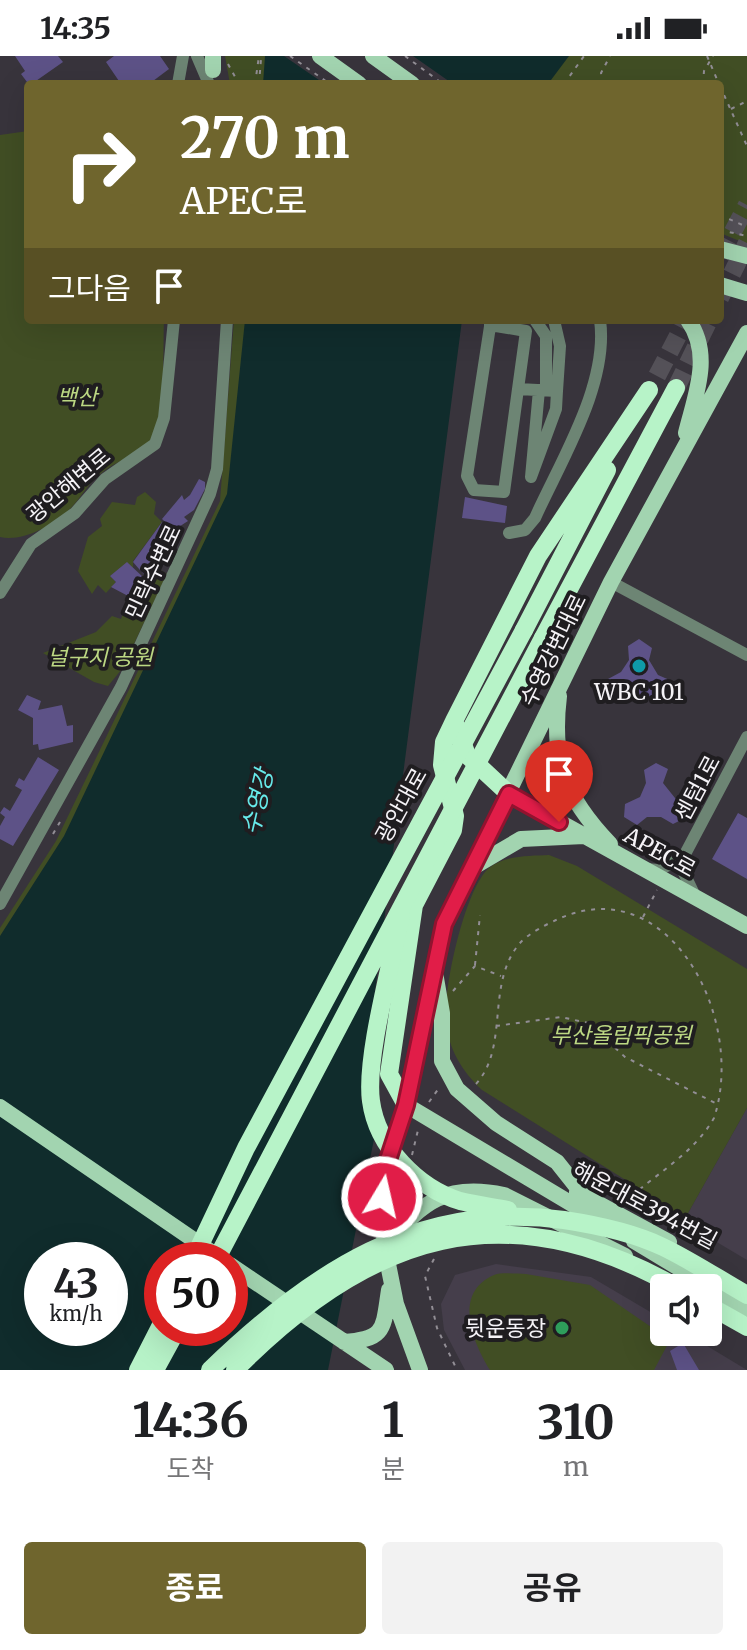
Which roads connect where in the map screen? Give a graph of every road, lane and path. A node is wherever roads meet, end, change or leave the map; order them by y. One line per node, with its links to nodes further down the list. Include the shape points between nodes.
1 (183, 56): 15 (street)
2 (197, 56): 14 (street)
3 (224, 56): 16 (path)
4 (290, 56): 18 (path)
5 (320, 56): 19 (main road)
6 (373, 56): 20 (main road)
7 (405, 56): 21 (path)
8 (584, 56): 22 (path)
9 (610, 56): 23 (path)
10 (707, 56): 13 (path)
11 (713, 56): 13 (path)
12 (260, 57): 17 (path)
13 (709, 61): 24 (path); 25 (path)
14 (209, 73)
15 (179, 80)
16 (237, 80)
17 (257, 80)
18 (324, 80)
19 (353, 80)
20 (406, 80)
21 (438, 80)
22 (567, 80)
23 (602, 80)
24 (704, 80)
25 (718, 80)
26 (724, 94): 28 (path)
27 (747, 101): 28 (path)
28 (731, 109): 29 (path)
29 (747, 145)
30 (724, 217): 31 (path)
31 (747, 227)
32 (724, 231): 33 (path)
33 (747, 236)
34 (724, 250): 35 (main road)
35 (747, 256)
36 (724, 286): 37 (main road)
37 (747, 293)
38 (174, 324): 53 (street, 광안해변로, via 164,418 155,444 105,479 75,513 31,544)
39 (227, 324): 67 (street, 민락수변로, via 217,469 210,494 121,687)
40 (490, 324): 48 (street, via 467,476 474,490 504,492)
41 (494, 324): 48 (street, via 526,331)
42 (538, 324): 49 (street, via 546,336)
43 (555, 324): 49 (street, via 560,346)
44 (600, 324): 51 (street, via 602,355 587,401 535,518 525,530)
45 (690, 324): 50 (main road, via 700,346 702,370)
46 (747, 333): 50 (main road, 수영강변대로)
47 (676, 388): 65 (highway, 광안대로, bridge)
48 (518, 389): 49 (street)
49 (547, 390): 49 (street, via 556,409 531,477)
50 (679, 457): 52 (main road, 수영강변대로)
51 (509, 533)
52 (611, 582): 54 (street); 55 (main road, 수영강변대로)
53 (0, 593)
54 (747, 655)
55 (561, 681): 58 (main road, 수영강변대로); 60 (main road, via 556,726 564,778 587,820)
56 (454, 721): 58 (highway, via 467,755); 82 (highway, via 444,742 442,765 455,816 453,830 414,905 389,1074); 89 (highway, 광안대로, bridge, via 538,556 653,383 253,1135)
57 (747, 737): 61 (street, 센텀1로)
58 (509, 794): 59 (main road, APEC로); 63 (main road, 수영강변대로)
59 (585, 836): 60 (main road, APEC로); 63 (main road, via 521,839)
60 (622, 857): 62 (main road, APEC로)
61 (683, 858): 62 (street, via 658,870); 66 (street, via 690,889)
62 (644, 869): 64 (main road, APEC로)
63 (470, 870): 73 (main road, 수영강변대로, via 444,924)
64 (662, 879): 66 (main road, APEC로); 69 (path)
65 (406, 893): 87 (highway, bridge, via 370,1080 378,1128 393,1154 434,1189 460,1201); 90 (highway, 광안대로, bridge)
66 (698, 899): 70 (main road, APEC로)
67 (0, 904)
68 (480, 915): 72 (path)
69 (643, 918): 71 (path, via 663,927); 74 (path, via 613,907 579,909 521,943)
70 (747, 926)
71 (694, 957)
72 (475, 966): 74 (path); 75 (path)
73 (435, 968): 77 (main road, via 442,1061); 82 (main road, 수영강변대로)
74 (501, 976): 76 (path)
75 (452, 992)
76 (495, 1026): 79 (path, via 490,1068); 80 (path, via 561,1017 588,1023 625,1057)
77 (448, 1075): 82 (path); 86 (main road, via 487,1116 557,1162)
78 (726, 1079): 80 (path)
79 (476, 1084)
80 (719, 1105): 85 (path, via 686,1153)
81 (0, 1107): 88 (main road, bridge)
82 (414, 1109): 83 (path); 84 (main road, 해운대로394번길); 91 (main road, 수영강변대로, via 386,1166)
83 (412, 1158)
84 (519, 1172): 86 (main road, 해운대로394번길); 93 (main road, 해운대로394번길); 94 (main road, 해운대로394번길)
85 (640, 1189)
86 (584, 1196): 100 (main road, 해운대로394번길)
87 (546, 1218): 101 (highway, bridge, via 613,1229 662,1246); 110 (highway, bridge, via 469,1220 388,1241 311,1284)
88 (197, 1242)
89 (202, 1242)
90 (225, 1242)
91 (385, 1249): 94 (main road, via 428,1201 456,1191 486,1191 533,1208); 95 (main road, 수영강변대로)
92 (442, 1255): 114 (path, via 425,1276 437,1328)
93 (670, 1263): 98 (main road, 해운대로394번길); 102 (main road, 해운대로394번길)
94 (649, 1268): 97 (main road, 해운대로394번길)
95 (391, 1273): 105 (main road, via 379,1333 372,1339); 113 (main road, 수영강변대로, via 396,1304)
96 (650, 1274): 111 (highway, bridge, via 562,1240 516,1233 470,1236 358,1271 286,1323)
97 (659, 1274)
98 (675, 1274)
99 (248, 1277): 105 (main road, bridge)
100 (747, 1285)
101 (747, 1295)
102 (747, 1309)
103 (722, 1314): 104 (highway)
104 (747, 1329)
105 (344, 1342): 112 (main road)
106 (150, 1346): 108 (highway)
107 (168, 1346): 109 (highway)
108 (138, 1370)
109 (155, 1370)
110 (210, 1370)
111 (235, 1370)
112 (386, 1370)
113 (420, 1370)
114 (457, 1370)

